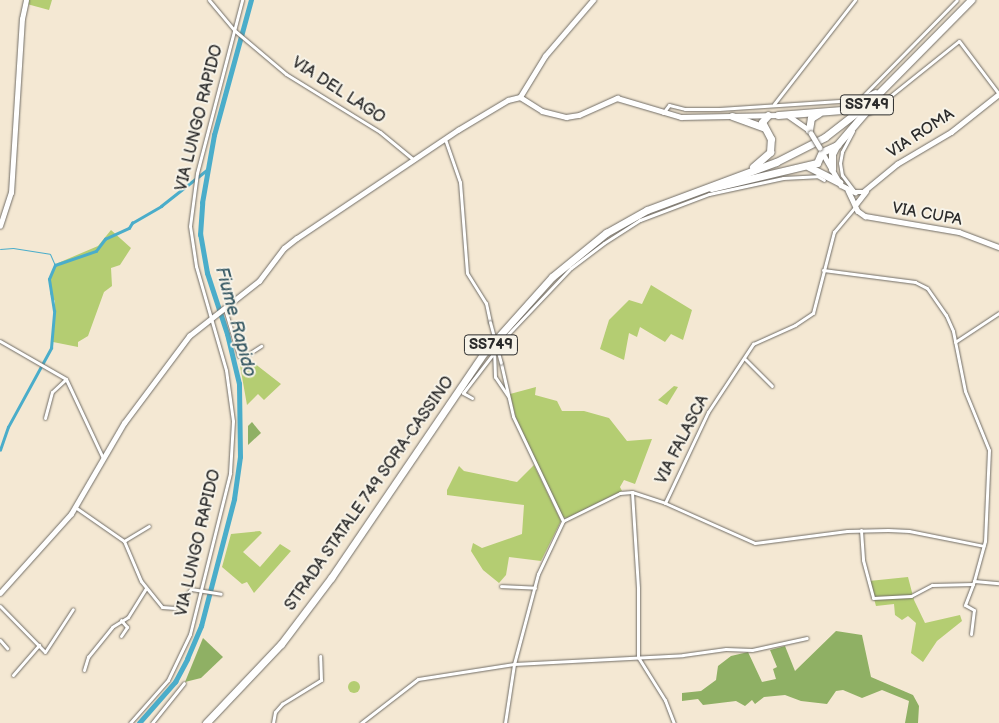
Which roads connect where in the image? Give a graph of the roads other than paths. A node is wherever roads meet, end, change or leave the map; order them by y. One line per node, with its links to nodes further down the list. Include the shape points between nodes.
1 (26, 0): 34 (street, via 22,18 11,193)
2 (209, 0): 8 (street, VIA DEL LAGO)
3 (242, 0): 8 (street, VIA LUNGO RAPIDO)
4 (593, 0): 11 (street, via 545,56)
5 (855, 0): 12 (street)
6 (957, 0): 12 (street, via 862,96 851,101)
7 (971, 0): 9 (highway, STRADA STATALE 749 SORA-CASSINO / SS749)
8 (236, 31): 23 (street, VIA DEL LAGO, via 292,78 380,132); 39 (street, VIA LUNGO RAPIDO, via 197,174 190,226 193,252)
9 (911, 62): 13 (highway, via 863,101 842,110); 21 (highway); 28 (highway, STRADA STATALE 749 SORA-CASSINO / SS749, via 870,102 825,137 776,162)
10 (999, 94): 30 (street, VIA ROMA, via 951,132 892,168); 31 (street, via 961,42 957,42 873,109 855,128 842,152 840,164 842,175)
11 (520, 97): 14 (street, via 542,112 566,117 579,115 617,98); 20 (street, via 508,100)
12 (773, 105): 14 (street, via 691,109 669,105)
13 (819, 112): 16 (highway); 19 (highway, via 811,118)
14 (663, 113): 17 (street, via 687,117)
15 (768, 115): 16 (street); 17 (street); 18 (highway, via 762,122)
16 (778, 115): 19 (street, via 797,119)
17 (732, 116): 18 (highway)
18 (763, 127): 28 (highway, via 771,145 763,160 756,166)
19 (810, 131): 22 (street, bridge)
20 (445, 138): 23 (street); 47 (street, bridge, via 460,182 467,273 484,298)
21 (837, 145): 22 (highway); 25 (highway, via 832,154)
22 (821, 150): 24 (highway, via 820,161); 25 (street)
23 (414, 160): 37 (street, via 288,244 259,281)
24 (808, 167): 27 (highway); 32 (highway)
25 (832, 169): 27 (street)
26 (824, 180): 43 (street, via 817,176 783,178 709,194 640,220 571,268 521,317)
27 (839, 182): 29 (street)
28 (699, 188): 32 (highway, STRADA STATALE 749 SORA-CASSINO / SS749)
29 (847, 189): 31 (street); 33 (street)
30 (868, 189): 31 (street, VIA ROMA); 33 (street)
31 (855, 192): 33 (street)
32 (668, 201): 84 (highway, STRADA STATALE 749 SORA-CASSINO / SS749, via 628,220 586,247 552,277 511,321 468,375 304,615 256,673)
33 (856, 205): 35 (street, VIA CUPA, via 870,218 959,232); 36 (street, VIA FALASCA, via 834,232)
34 (0, 226)
35 (999, 247)
36 (823, 270): 41 (street, via 915,282 927,288 946,316); 44 (street, VIA FALASCA, via 813,313 795,325 760,338)
37 (223, 310): 39 (street); 42 (street, via 238,356 247,355)
38 (999, 313): 41 (street)
39 (212, 318): 50 (street, via 186,338 124,423); 64 (street, VIA LUNGO RAPIDO, via 226,370 233,421 225,497)
40 (0, 341): 45 (street)
41 (955, 342): 58 (street, via 964,391 989,450)
42 (261, 346)
43 (493, 354): 47 (street, via 495,377); 48 (street, via 463,394)
44 (745, 359): 46 (street); 52 (street, VIA FALASCA, via 708,412)
45 (66, 379): 49 (street, via 52,392); 50 (street)
46 (772, 386)
47 (508, 396): 54 (street, via 513,416)
48 (472, 398)
49 (45, 418)
50 (103, 458): 53 (street)
51 (632, 492): 52 (street); 54 (street, via 620,493); 77 (street, via 638,588)
52 (665, 502): 56 (street, via 755,543)
53 (75, 507): 57 (street); 65 (street)
54 (563, 521): 63 (street, via 538,574)
55 (149, 526): 57 (street)
56 (861, 530): 58 (street, via 910,531); 59 (street, via 863,560 873,598 911,596 932,585)
57 (124, 541): 62 (street)
58 (984, 546): 59 (street)
59 (974, 582): 60 (street); 70 (street, via 965,605 974,610)
60 (999, 583)
61 (501, 586): 63 (street)
62 (146, 588): 64 (street, via 162,608 172,609 191,589); 69 (street, via 129,615)
63 (535, 588): 78 (street)
64 (202, 590): 66 (street); 82 (street, VIA LUNGO RAPIDO, via 190,634 168,680)
65 (0, 594)
66 (221, 594)
67 (0, 606): 74 (street)
68 (73, 609): 74 (street, via 45,652)
69 (121, 620): 71 (street, via 126,628); 79 (street, via 88,657)
70 (971, 634)
71 (121, 636)
72 (807, 638): 77 (street, via 764,649 726,648)
73 (0, 640): 75 (street)
74 (39, 645): 80 (street)
75 (8, 648)
76 (320, 656): 85 (street, via 322,680 282,704 275,712)
77 (638, 657): 78 (street); 88 (street, via 665,700)
78 (514, 664): 86 (street, via 480,667 410,684); 87 (street)
79 (84, 670)
80 (13, 675)
81 (184, 683): 83 (street)
82 (130, 723)
83 (152, 723)
84 (206, 723)
85 (273, 723)
86 (361, 723)
87 (505, 723)
88 (674, 723)

